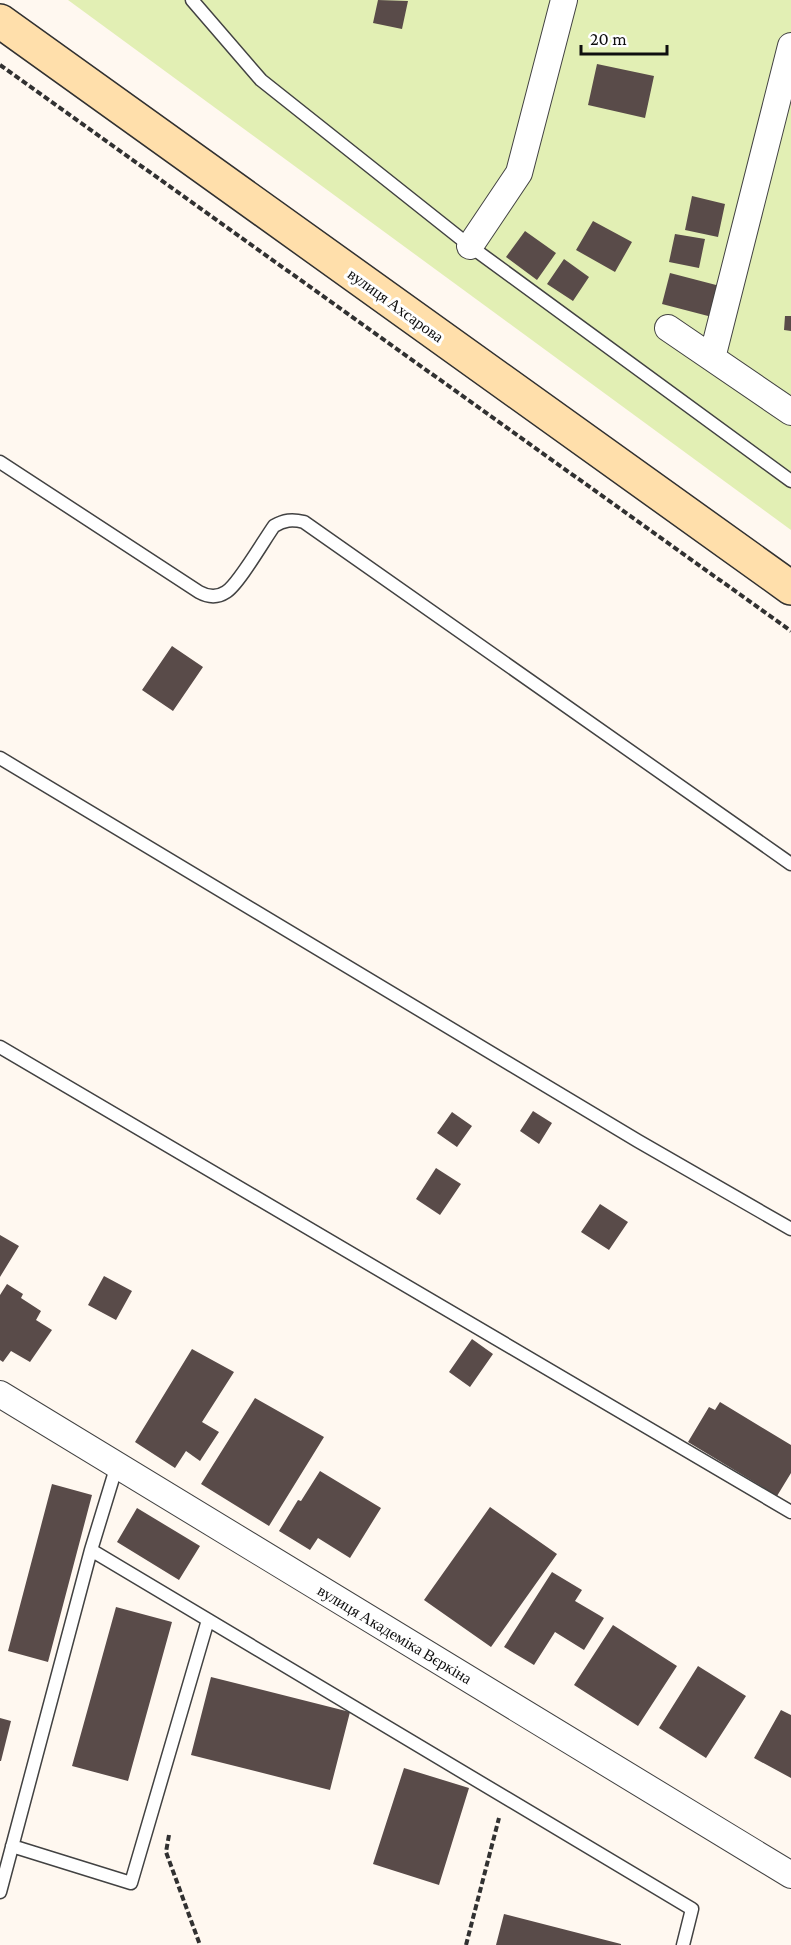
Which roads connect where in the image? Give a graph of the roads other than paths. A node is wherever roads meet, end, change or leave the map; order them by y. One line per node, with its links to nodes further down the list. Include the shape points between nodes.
1 (192, 0): 5 (lane, via 261,80)
2 (564, 0): 5 (street, via 519,173)
3 (0, 21): 11 (main road, вулиця Ахсарова)
4 (791, 46): 7 (street)
5 (470, 246): 10 (lane)
6 (668, 328): 7 (street)
7 (712, 358): 8 (street)
8 (791, 412)
9 (0, 462): 13 (lane, via 199,592 213,597 232,587 274,526 283,521 304,522)
10 (791, 481)
11 (791, 588)
12 (0, 758): 15 (lane)
13 (791, 864)
14 (0, 1047): 18 (lane)
15 (791, 1229)
16 (0, 1394): 17 (street, вулиця Академіка Вєркіна)
17 (117, 1465): 19 (lane); 22 (street, вулиця Академіка Вєркіна)
18 (791, 1512)
19 (91, 1550): 20 (lane); 21 (lane)
20 (208, 1620): 21 (lane, via 131,1883); 24 (lane, via 692,1909)
21 (12, 1846): 23 (lane)
22 (791, 1875)
23 (0, 1892)
24 (682, 1945)

